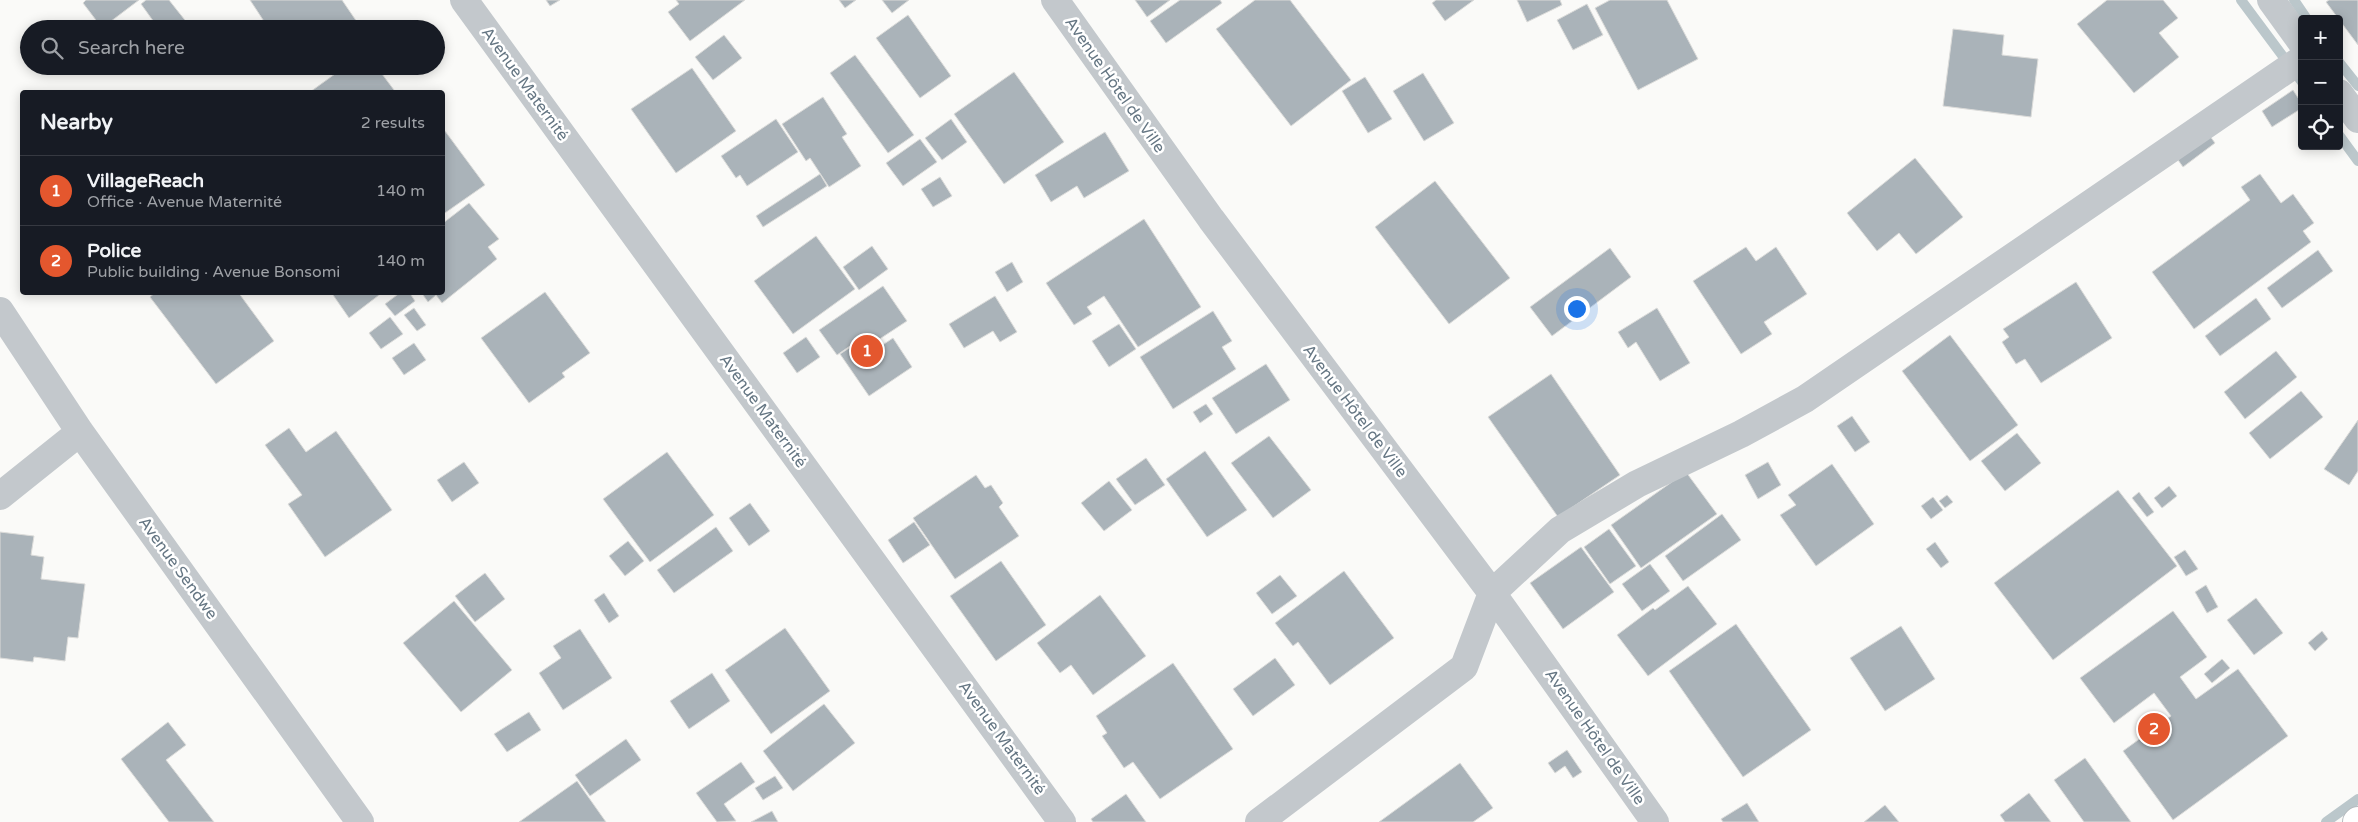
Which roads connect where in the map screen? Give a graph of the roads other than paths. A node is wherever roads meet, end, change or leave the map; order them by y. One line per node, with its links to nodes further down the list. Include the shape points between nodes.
1 (464, 0): 13 (street, Avenue Maternité)
2 (1055, 0): 11 (street, Avenue Hôtel de Ville, via 1211,219)
3 (2271, 0): 4 (street)
4 (2298, 37)
5 (2301, 60): 11 (street, via 1805,399 1637,484 1560,530)
6 (2343, 99): 7 (street)
7 (2358, 119)
8 (0, 311): 9 (street, Avenue Sendwe)
9 (80, 432): 10 (street); 12 (street, Avenue Sendwe)
10 (0, 496)
11 (1492, 592): 14 (street, via 1464,667); 15 (street, Avenue Hôtel de Ville)
12 (360, 822)
13 (1062, 822)
14 (1259, 822)
15 (1655, 822)

